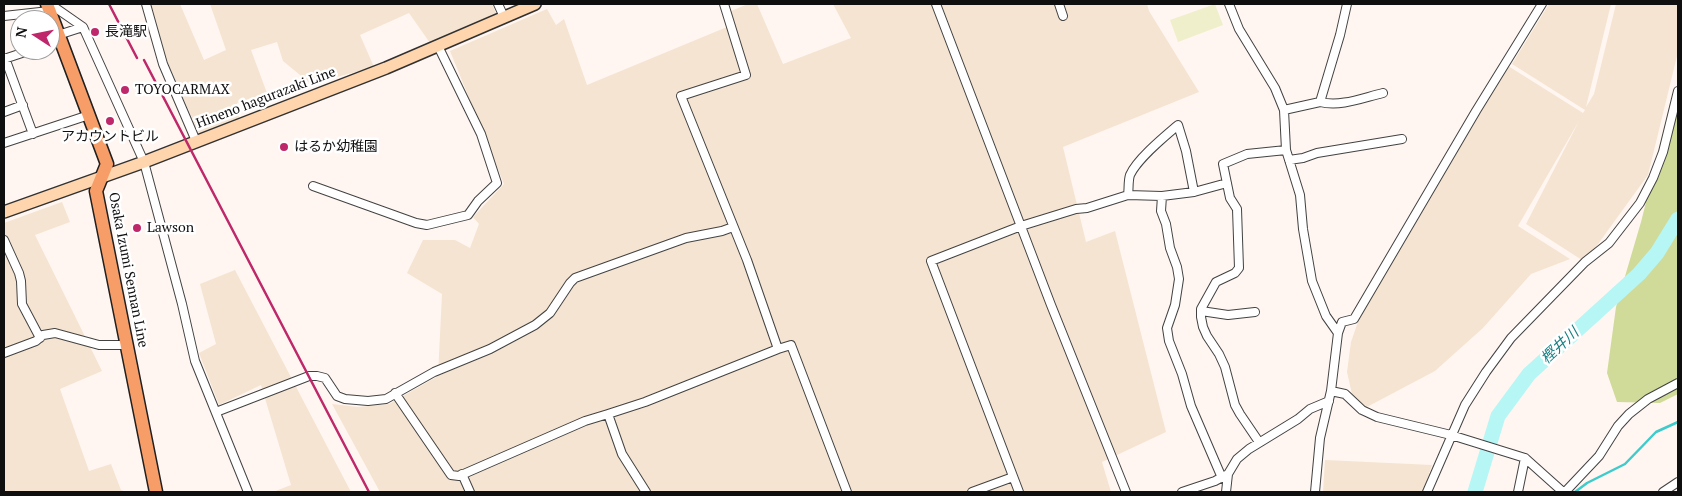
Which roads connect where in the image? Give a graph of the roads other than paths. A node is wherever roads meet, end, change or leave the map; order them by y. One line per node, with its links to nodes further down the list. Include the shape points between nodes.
1 (146, 4): 28 (street, via 163,64)
2 (498, 4): 13 (street)
3 (535, 4): 13 (main road, Hineno hagurazaki Line)
4 (724, 4): 41 (street, via 746,75 682,96)
5 (936, 4): 40 (street)
6 (1059, 4): 12 (street)
7 (1228, 4): 23 (street)
8 (1347, 4): 21 (street)
9 (1542, 4): 45 (street, via 1354,319 1342,322)
10 (49, 6): 11 (street); 14 (street)
11 (4, 16)
12 (1063, 16)
13 (504, 17): 17 (main road, Hineno hagurazaki Line)
14 (83, 27): 15 (street); 32 (street)
15 (60, 38)
16 (60, 46): 25 (main road, Osaka Izumi Sennan Line)
17 (438, 46): 28 (main road, Hineno hagurazaki Line); 35 (street, via 482,134 498,183 478,200 468,215 427,225)
18 (4, 59): 22 (street)
19 (1678, 91): 56 (street, via 1663,152 1640,203 1608,243 1585,262 1511,338 1465,405)
20 (1383, 93): 21 (street, via 1357,101)
21 (1320, 102): 23 (street)
22 (22, 105): 24 (street); 26 (street)
23 (1284, 110): 30 (street)
24 (4, 112)
25 (89, 115): 26 (street); 33 (main road, Osaka Izumi Sennan Line, via 107,164)
26 (33, 134): 29 (street)
27 (1402, 138): 31 (street)
28 (196, 141): 32 (main road, Hineno hagurazaki Line)
29 (4, 143)
30 (1286, 150): 31 (street); 34 (street, via 1247,154 1222,164)
31 (1289, 160): 45 (street, via 1300,195 1312,281 1326,316)
32 (144, 162): 33 (main road, Hineno hagurazaki Line); 54 (street, via 195,361)
33 (103, 176): 39 (main road, Hineno hagurazaki Line); 47 (main road, Osaka Izumi Sennan Line, via 96,191)
34 (1226, 183): 36 (street); 43 (street, via 1237,208 1239,268 1216,282)
35 (313, 186)
36 (1194, 192): 37 (street, via 1178,125 1134,168); 38 (street)
37 (1128, 195): 38 (street); 40 (street)
38 (1162, 196): 60 (street, via 1161,211 1179,279 1167,328 1169,341 1191,406)
39 (4, 212)
40 (1021, 226): 61 (street, via 931,261); 70 (street)
41 (733, 227): 48 (street); 52 (street, via 686,238 576,278 550,313 535,325)
42 (4, 240): 46 (street, via 19,273 22,304)
43 (1201, 311): 44 (street, via 1228,315); 57 (street, via 1203,327 1225,367 1235,405)
44 (1255, 312)
45 (1338, 333): 51 (street)
46 (40, 338): 47 (street, via 55,333 99,345); 49 (street)
47 (127, 344): 63 (main road, Osaka Izumi Sennan Line)
48 (778, 349): 55 (street); 67 (street, via 791,345)
49 (4, 353)
50 (1678, 383): 76 (street, via 1628,414 1599,456)
51 (1332, 391): 53 (street); 56 (street, via 1345,394 1362,410 1377,417)
52 (395, 393): 54 (street, via 386,399 345,399 337,396 325,378 309,376); 59 (street, via 451,475)
53 (1329, 401): 57 (street, via 1310,408); 73 (street, via 1320,438)
54 (216, 412): 64 (street)
55 (608, 414): 59 (street); 66 (street, via 622,454)
56 (1451, 435): 58 (street); 74 (street)
57 (1260, 442): 60 (street, via 1237,459)
58 (1525, 458): 75 (street); 76 (street)
59 (462, 474): 65 (street)
60 (1225, 476): 71 (street); 72 (street)
61 (1013, 477): 68 (street); 69 (street)
62 (1678, 482): 77 (street)
63 (156, 492)
64 (248, 492)
65 (470, 492)
66 (646, 492)
67 (847, 492)
68 (972, 492)
69 (1019, 492)
70 (1126, 492)
71 (1182, 492)
72 (1226, 492)
73 (1315, 492)
74 (1427, 492)
75 (1518, 492)
76 (1564, 492)
77 (1663, 492)

